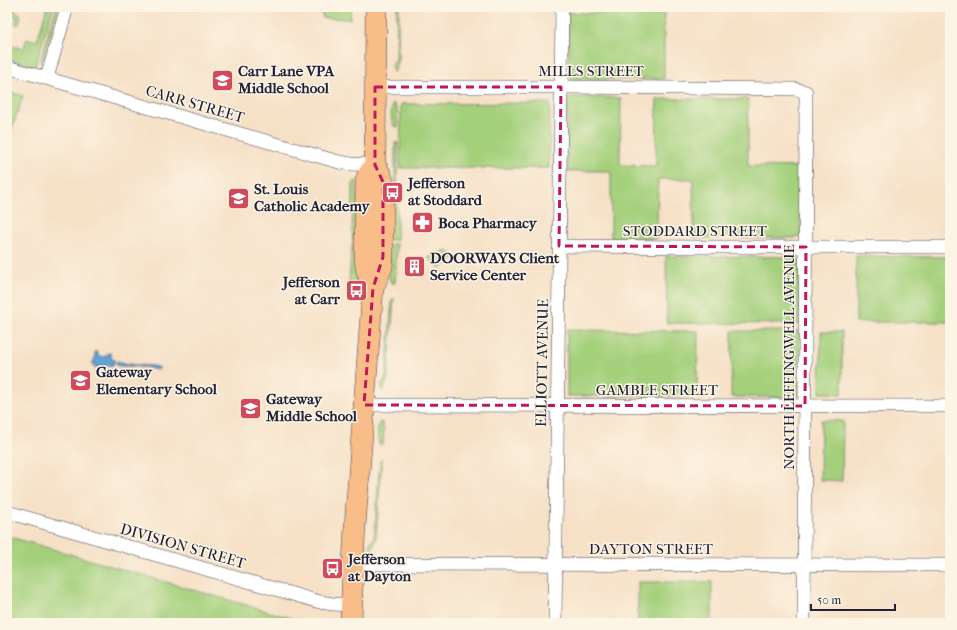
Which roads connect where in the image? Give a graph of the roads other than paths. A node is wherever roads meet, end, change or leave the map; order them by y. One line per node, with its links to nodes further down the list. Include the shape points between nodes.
1 (67, 7): 5 (street)
2 (376, 7): 6 (main road)
3 (562, 7): 7 (street, ELLIOTT AVENUE)
4 (7, 67): 5 (street, CARR STREET)
5 (47, 78): 9 (street, CARR STREET, via 339,162)
6 (376, 87): 7 (street, MILLS STREET); 9 (main road)
7 (561, 87): 8 (street, MILLS STREET, via 795,89); 10 (street, ELLIOTT AVENUE)
8 (806, 92): 11 (street, NORTH LEFFINGWELL AVENUE)
9 (375, 165): 13 (main road, via 366,182 365,257 373,288)
10 (560, 246): 11 (street, STODDARD STREET); 14 (street, ELLIOTT AVENUE)
11 (806, 247): 12 (street, STODDARD STREET); 15 (street, NORTH LEFFINGWELL AVENUE)
12 (950, 247)
13 (364, 405): 14 (street, GAMBLE STREET); 18 (main road)
14 (558, 406): 15 (street, GAMBLE STREET); 19 (street, ELLIOTT AVENUE)
15 (805, 406): 16 (street, GAMBLE STREET); 20 (street, NORTH LEFFINGWELL AVENUE)
16 (950, 406)
17 (7, 512): 22 (street, DIVISION STREET, via 333,604)
18 (353, 564): 19 (street, DAYTON STREET); 22 (main road)
19 (556, 564): 20 (street, DAYTON STREET); 23 (street, ELLIOTT AVENUE)
20 (804, 565): 21 (street, DAYTON STREET); 24 (street, NORTH LEFFINGWELL AVENUE)
21 (950, 565)
22 (351, 614)
23 (556, 623)
24 (804, 623)

